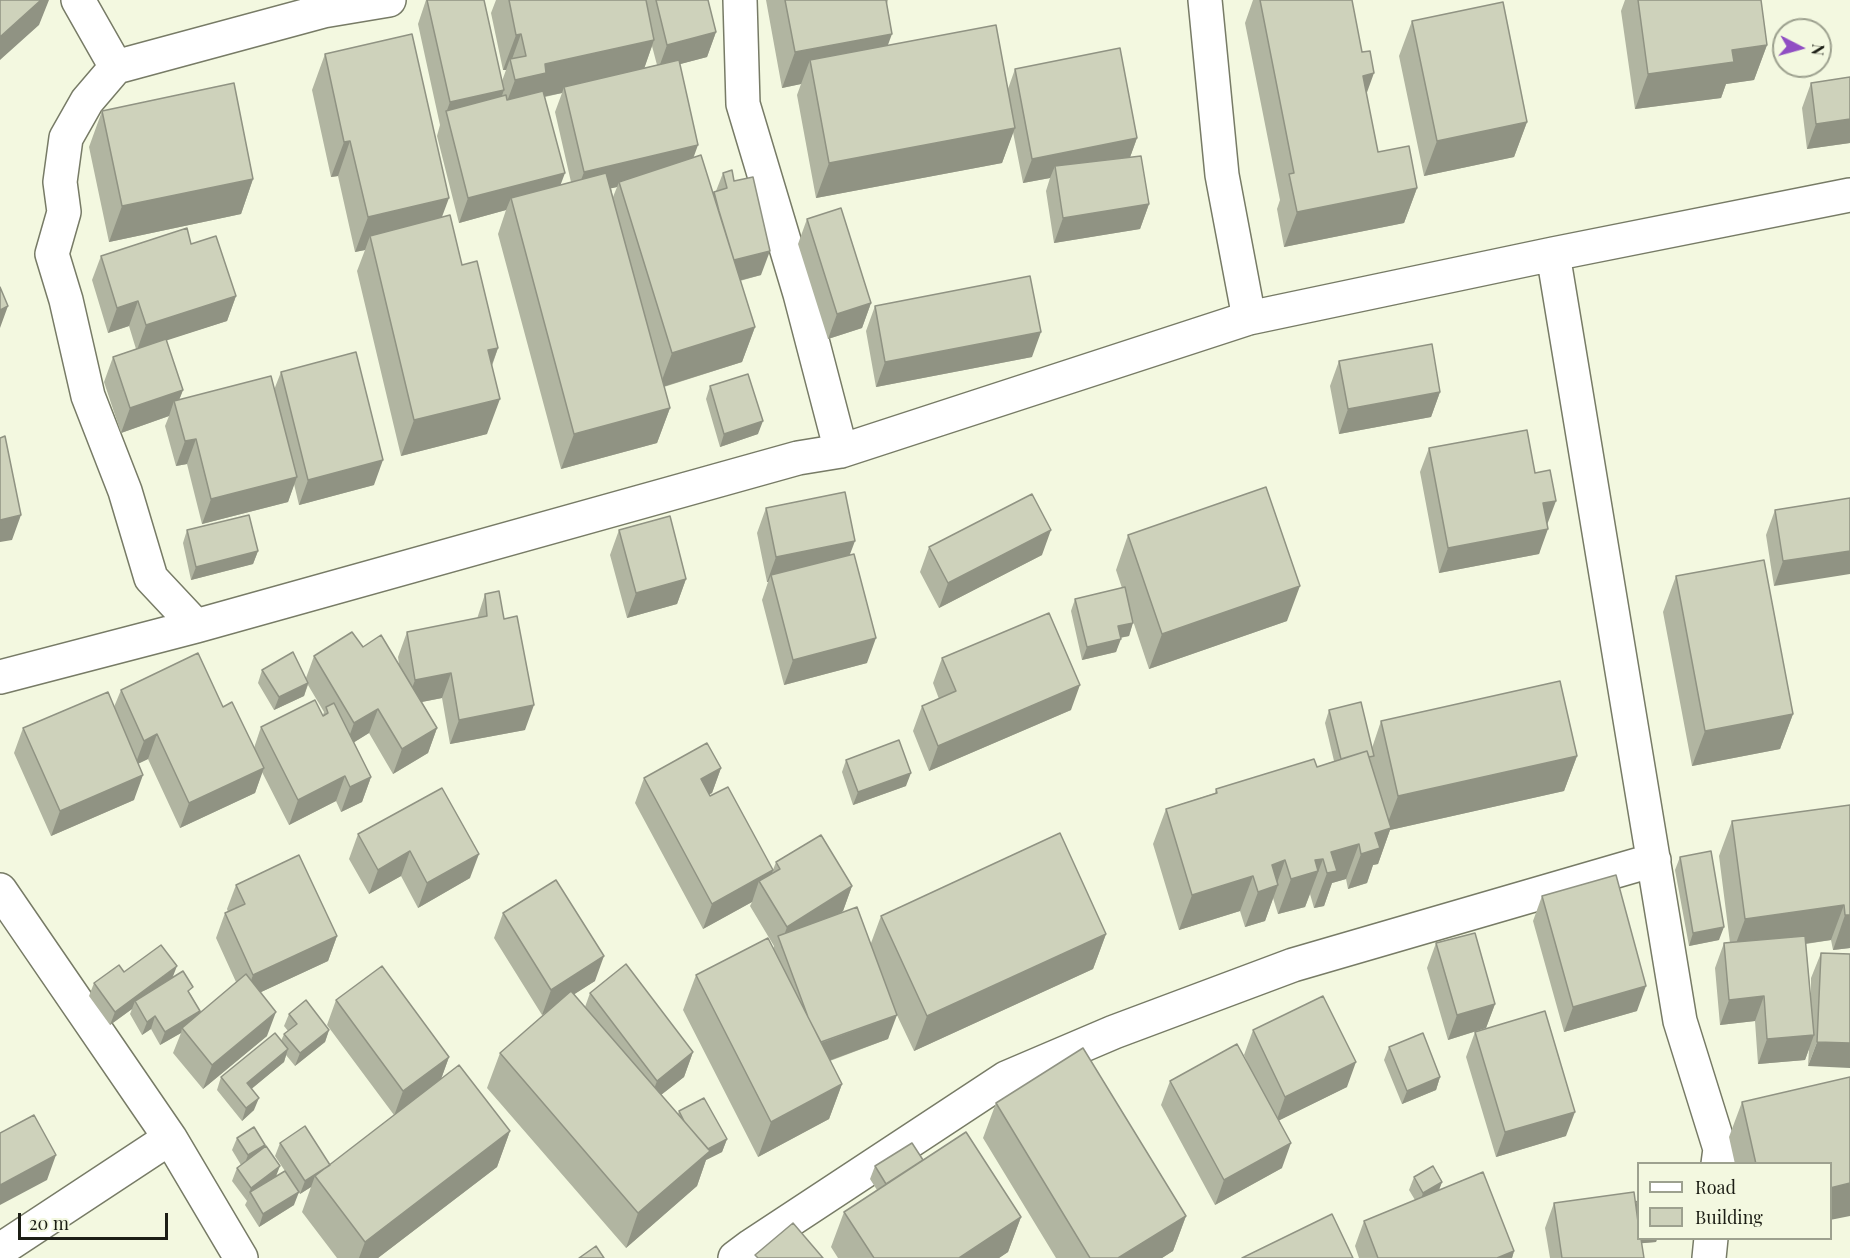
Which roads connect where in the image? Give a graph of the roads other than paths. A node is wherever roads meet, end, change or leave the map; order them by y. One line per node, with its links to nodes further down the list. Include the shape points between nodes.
1 (78, 0): 5 (street)
2 (389, 0): 5 (street, via 323,11)
3 (740, 0): 9 (street, via 743,104 800,294)
4 (1205, 0): 8 (street, via 1222,175)
5 (116, 67): 10 (street, via 87,101 66,138 60,182 64,212 52,254 88,396 125,491 151,578)
6 (1850, 195): 7 (street)
7 (1553, 254): 8 (street); 12 (street)
8 (1249, 318): 9 (street)
9 (841, 451): 10 (street, via 798,458)
10 (196, 626): 11 (street)
11 (0, 677)
12 (1653, 860): 15 (street, via 1680,1021 1720,1149); 19 (street, via 1293,965 1114,1032 1006,1078)
13 (0, 890): 14 (street)
14 (170, 1138): 17 (street); 18 (street)
15 (1718, 1162)
16 (1711, 1240): 20 (street)
17 (0, 1250)
18 (241, 1258)
19 (735, 1258)
20 (1709, 1258)

